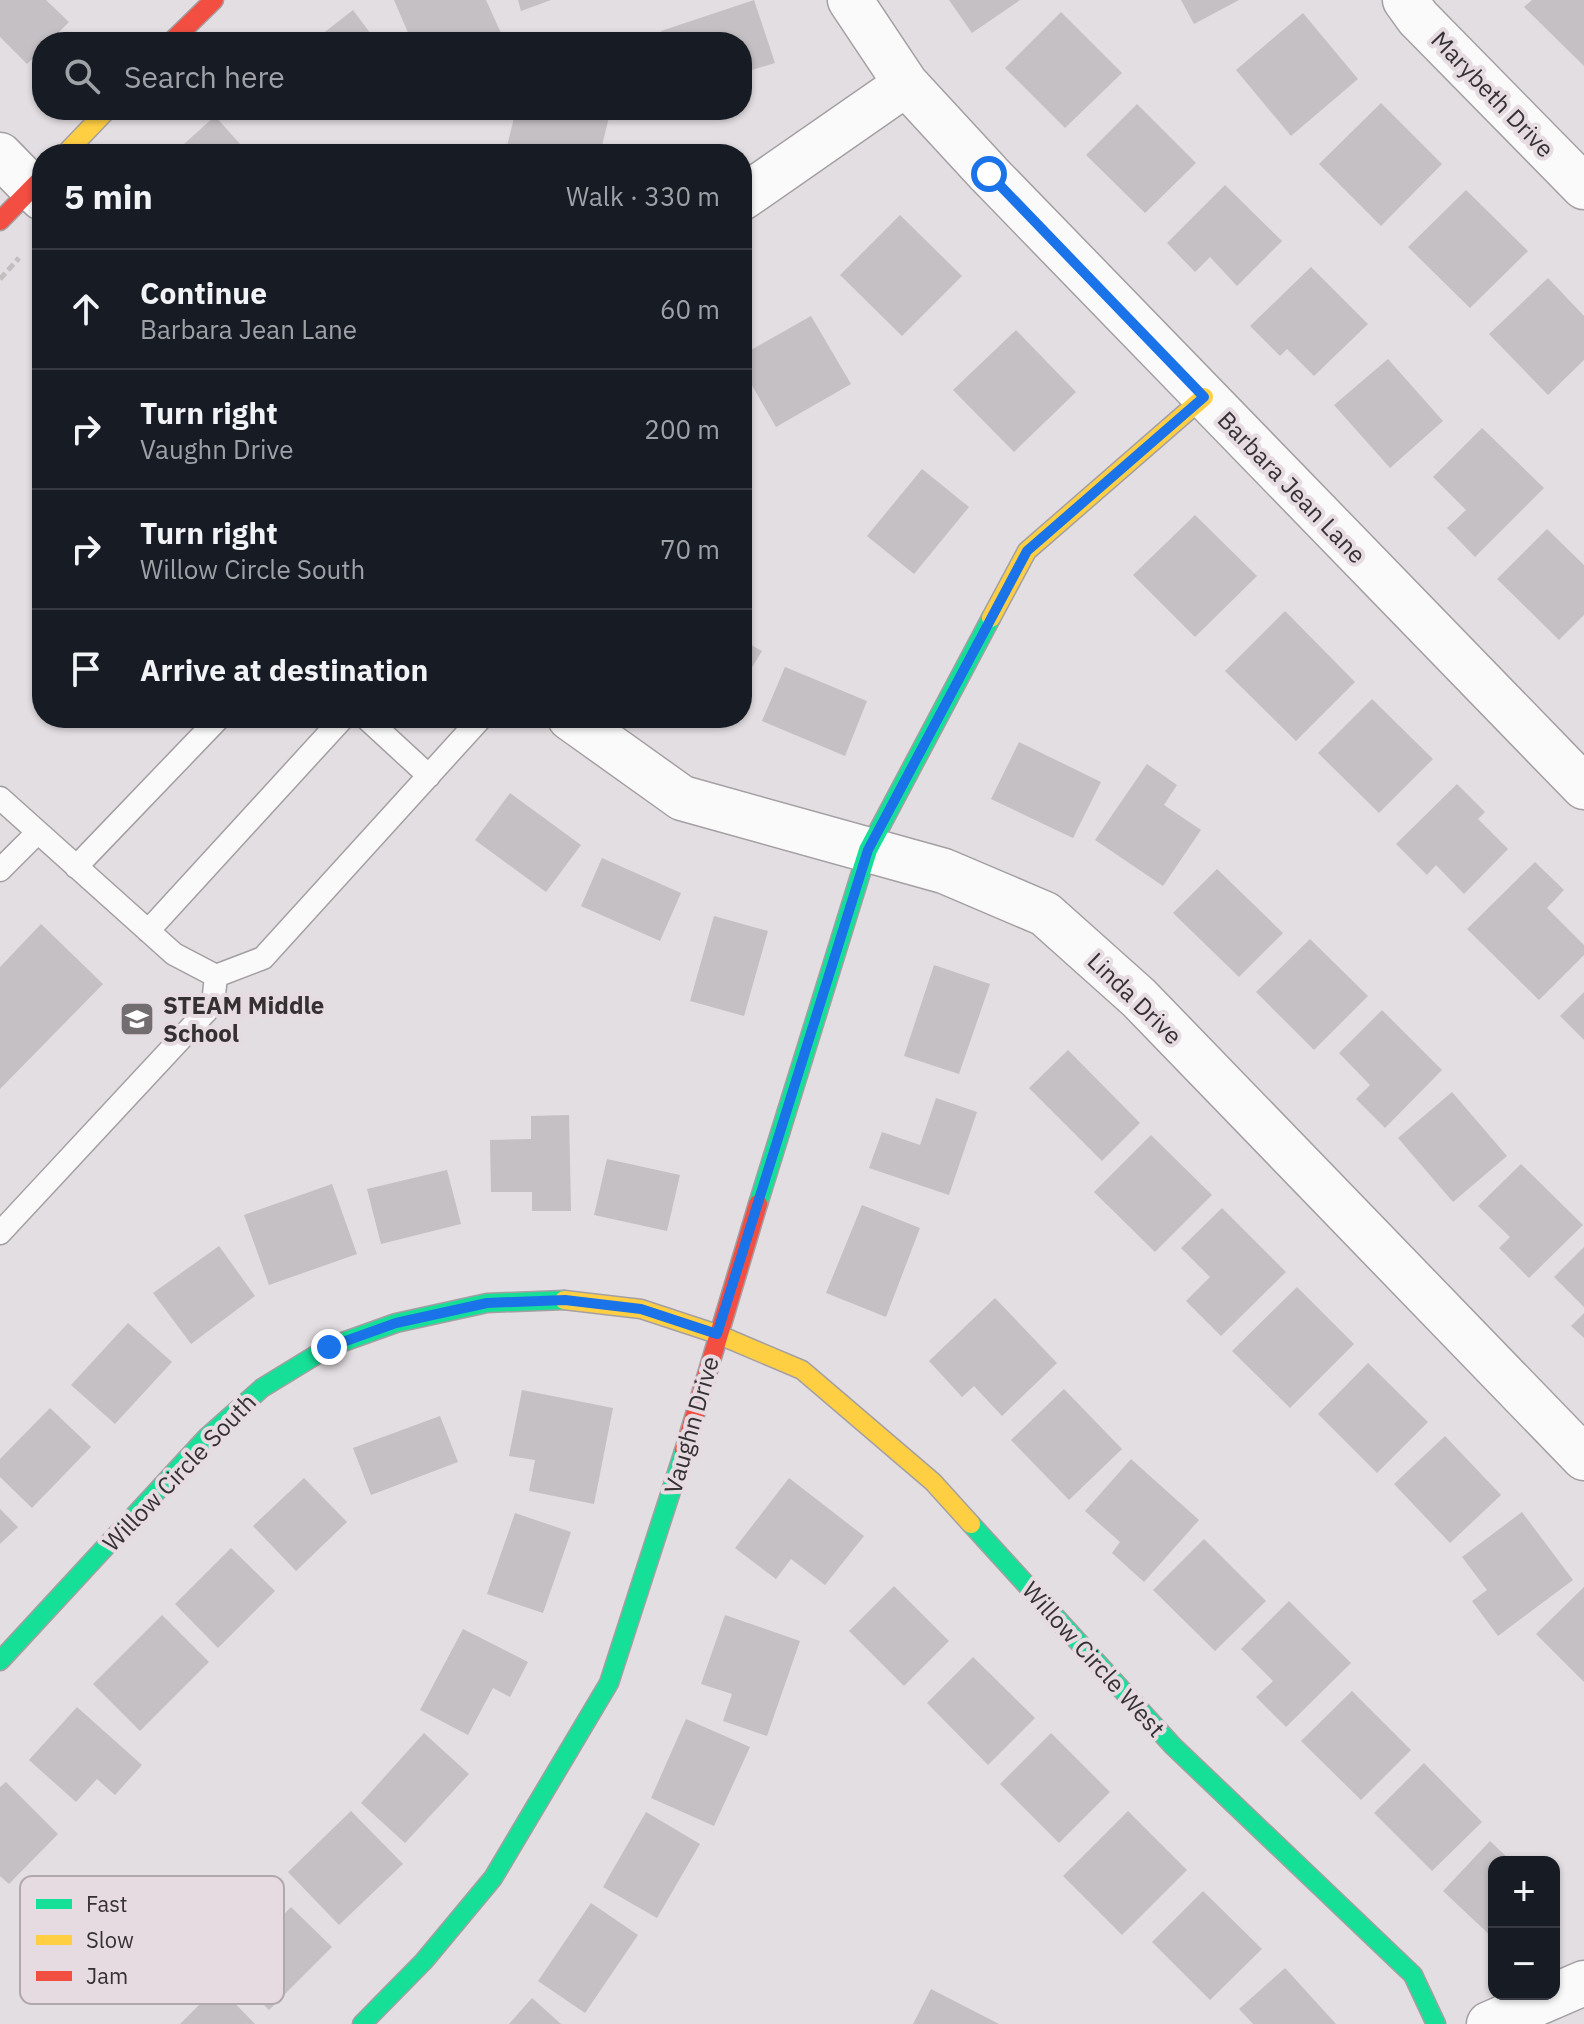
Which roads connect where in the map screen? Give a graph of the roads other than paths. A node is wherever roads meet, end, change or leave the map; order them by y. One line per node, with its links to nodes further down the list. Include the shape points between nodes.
1 (214, 0): 4 (street)
2 (850, 0): 5 (street, Barbara Jean Lane)
3 (1405, 0): 10 (street, Marybeth Drive)
4 (181, 32)
5 (906, 84): 11 (street); 14 (street, Barbara Jean Lane)
6 (97, 120): 7 (street)
7 (75, 144)
8 (0, 155): 9 (street)
9 (32, 182)
10 (1584, 187)
11 (752, 191)
12 (32, 194): 13 (street)
13 (0, 221)
14 (1204, 397): 21 (street, Barbara Jean Lane); 24 (street, Vaughn Drive, via 1027,551)
15 (209, 728): 25 (lane)
16 (334, 728): 27 (lane)
17 (377, 728): 20 (lane)
18 (472, 728): 20 (lane)
19 (584, 728): 24 (street, Linda Drive, via 682,798)
20 (429, 776): 28 (lane, via 263,958)
21 (1584, 787)
22 (0, 798): 23 (lane)
23 (38, 832): 25 (lane); 26 (lane)
24 (868, 850): 30 (street, Vaughn Drive); 31 (street, Linda Drive, via 944,871 1045,914 1139,998)
25 (76, 867): 27 (lane)
26 (0, 870)
27 (148, 931): 28 (lane, via 174,954)
28 (216, 976): 29 (lane, via 213,1004)
29 (0, 1233)
30 (717, 1334): 32 (street, Willow Circle South, via 641,1309 565,1300 487,1303 396,1323 329,1347 262,1388 207,1437); 34 (street, Vaughn Drive, via 674,1488 609,1683 493,1878 424,1961); 35 (street, Willow Circle West, via 802,1370 933,1482 1173,1746 1413,1975)
31 (1584, 1458)
32 (0, 1661)
33 (1584, 1983): 36 (street)
34 (362, 2024)
35 (1436, 2024)
36 (1489, 2024)

